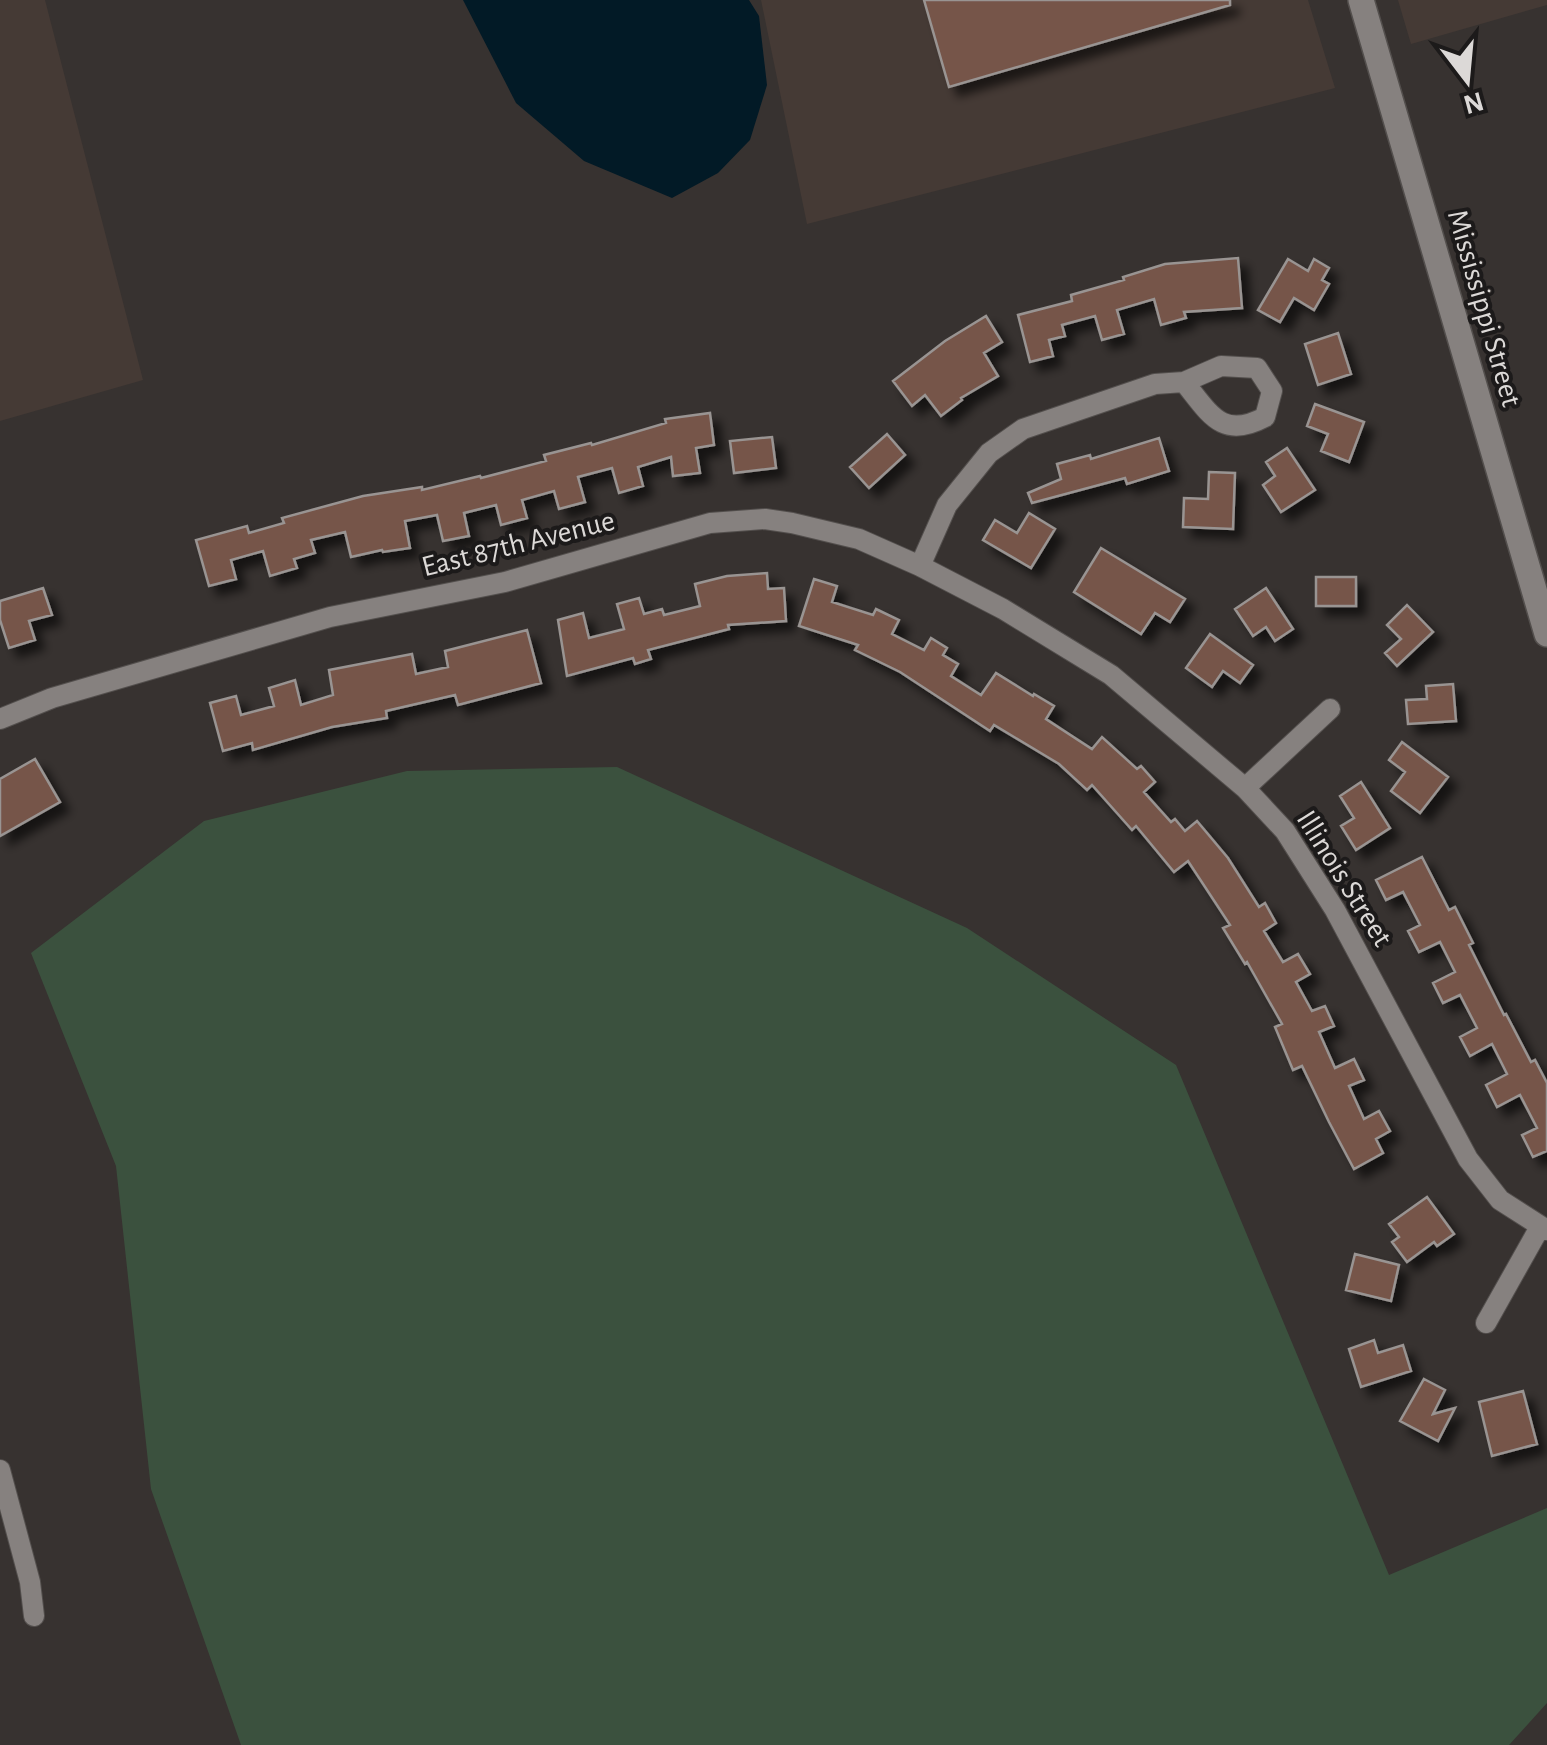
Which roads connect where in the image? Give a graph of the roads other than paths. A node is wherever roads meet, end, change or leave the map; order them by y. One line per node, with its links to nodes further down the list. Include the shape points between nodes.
1 (1361, 0): 4 (street, Mississippi Street)
2 (1184, 382): 3 (street, via 1155,384 1022,429 989,453 946,505)
3 (920, 566): 7 (street, East 87th Avenue, via 858,539 792,523 710,523 506,582 330,618); 8 (street, Illinois Street, via 1111,675)
4 (1538, 569): 5 (street, Mississippi Street)
5 (1547, 634)
6 (1330, 709): 8 (street)
7 (0, 719)
8 (1245, 788): 9 (street, Illinois Street, via 1286,831 1335,910 1468,1159 1500,1200)
9 (1544, 1228): 10 (street)
10 (1486, 1324)
11 (1, 1479): 12 (street)
12 (34, 1616)

